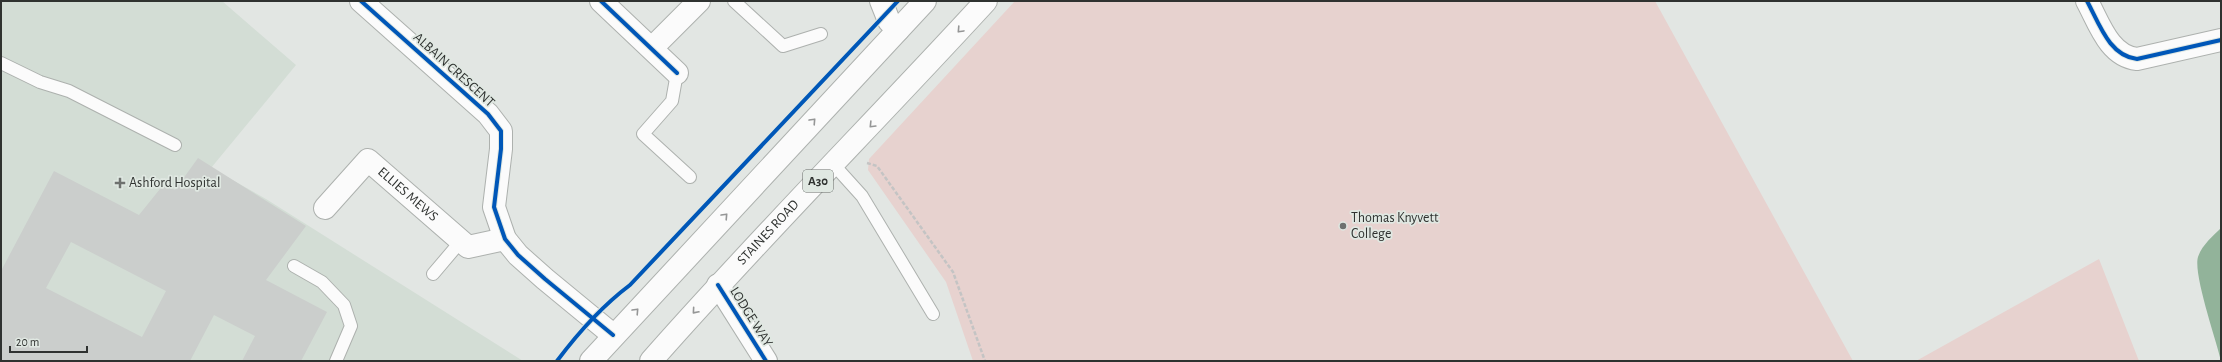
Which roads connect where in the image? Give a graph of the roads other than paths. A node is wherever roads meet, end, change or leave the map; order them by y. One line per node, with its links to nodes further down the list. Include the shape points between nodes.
1 (361, 1): 19 (main road, ALBAIN CRESCENT, via 488,114 501,131 502,149 494,207)
2 (600, 1): 12 (main road)
3 (699, 1): 12 (main road)
4 (734, 1): 10 (lane, via 783,46)
5 (881, 1): 9 (main road, via 889,21)
6 (925, 1): 9 (main road)
7 (986, 1): 16 (main road, STAINES ROAD / A30, one-way to 16)
8 (2087, 1): 11 (main road, via 2114,49 2128,58 2136,59)
9 (898, 30): 25 (main road, one-way to 9)
10 (821, 34)
11 (2221, 40)
12 (652, 48): 14 (main road)
13 (1, 63): 15 (lane, via 40,82 69,91)
14 (677, 73): 17 (lane, via 672,101 643,134)
15 (175, 145)
16 (834, 165): 23 (main road, STAINES ROAD / A30); 24 (lane, via 862,196)
17 (690, 177)
18 (325, 208): 20 (main road, ELLIES MEWS, via 368,160)
19 (505, 239): 20 (main road, ELLIES MEWS, via 468,247); 25 (main road, ALBAIN CRESCENT, via 518,255 545,279)
20 (461, 241): 22 (lane)
21 (294, 266): 26 (lane, via 322,282 344,305 351,326)
22 (433, 274)
23 (718, 285): 28 (main road, STAINES ROAD / A30, one-way to 28); 29 (main road, LODGE WAY)
24 (933, 314)
25 (613, 335): 27 (main road)
26 (336, 361)
27 (591, 361)
28 (651, 361)
29 (766, 361)

